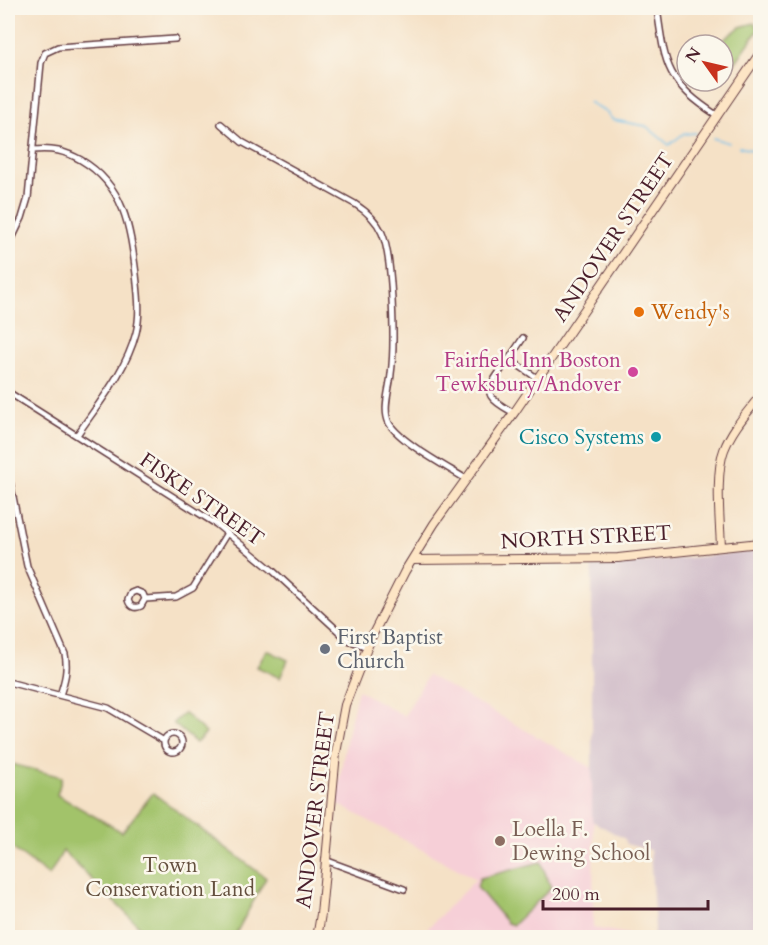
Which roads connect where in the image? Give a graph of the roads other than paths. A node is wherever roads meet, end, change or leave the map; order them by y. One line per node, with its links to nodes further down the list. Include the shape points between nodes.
1 (657, 8): 4 (street, via 664,57 671,74 686,94)
2 (175, 39): 6 (street, via 58,47 45,53)
3 (760, 53): 4 (main road, ANDOVER STREET)
4 (718, 116): 10 (main road, ANDOVER STREET)
5 (221, 124): 16 (street, via 242,142 355,204 379,227 388,257 392,308 389,423 399,435)
6 (33, 150): 7 (street, via 28,198); 14 (street, via 50,148 64,152 96,170 118,198 130,234 138,298 137,331 124,364)
7 (8, 247)
8 (524, 338): 9 (street)
9 (509, 359): 10 (street); 13 (street, via 489,392)
10 (537, 378): 13 (main road, ANDOVER STREET)
11 (8, 394): 14 (street, FISKE STREET)
12 (760, 396): 19 (main road, via 735,428 722,458)
13 (514, 413): 16 (main road, ANDOVER STREET)
14 (77, 435): 17 (street, FISKE STREET)
15 (8, 472): 24 (street, via 27,566 65,654 66,676)
16 (466, 479): 20 (main road, ANDOVER STREET)
17 (227, 533): 21 (street, via 193,588 176,597); 22 (street, FISKE STREET, via 348,640)
18 (760, 543): 19 (main road, NORTH STREET)
19 (721, 547): 20 (main road, NORTH STREET, via 618,558)
20 (412, 560): 22 (main road, ANDOVER STREET)
21 (145, 599)
22 (367, 647): 26 (main road, ANDOVER STREET, via 345,705)
23 (8, 682): 24 (street)
24 (60, 695): 25 (street, via 108,708)
25 (164, 741)
26 (325, 860): 27 (street); 28 (main road, ANDOVER STREET)
27 (404, 889)
28 (317, 938)

